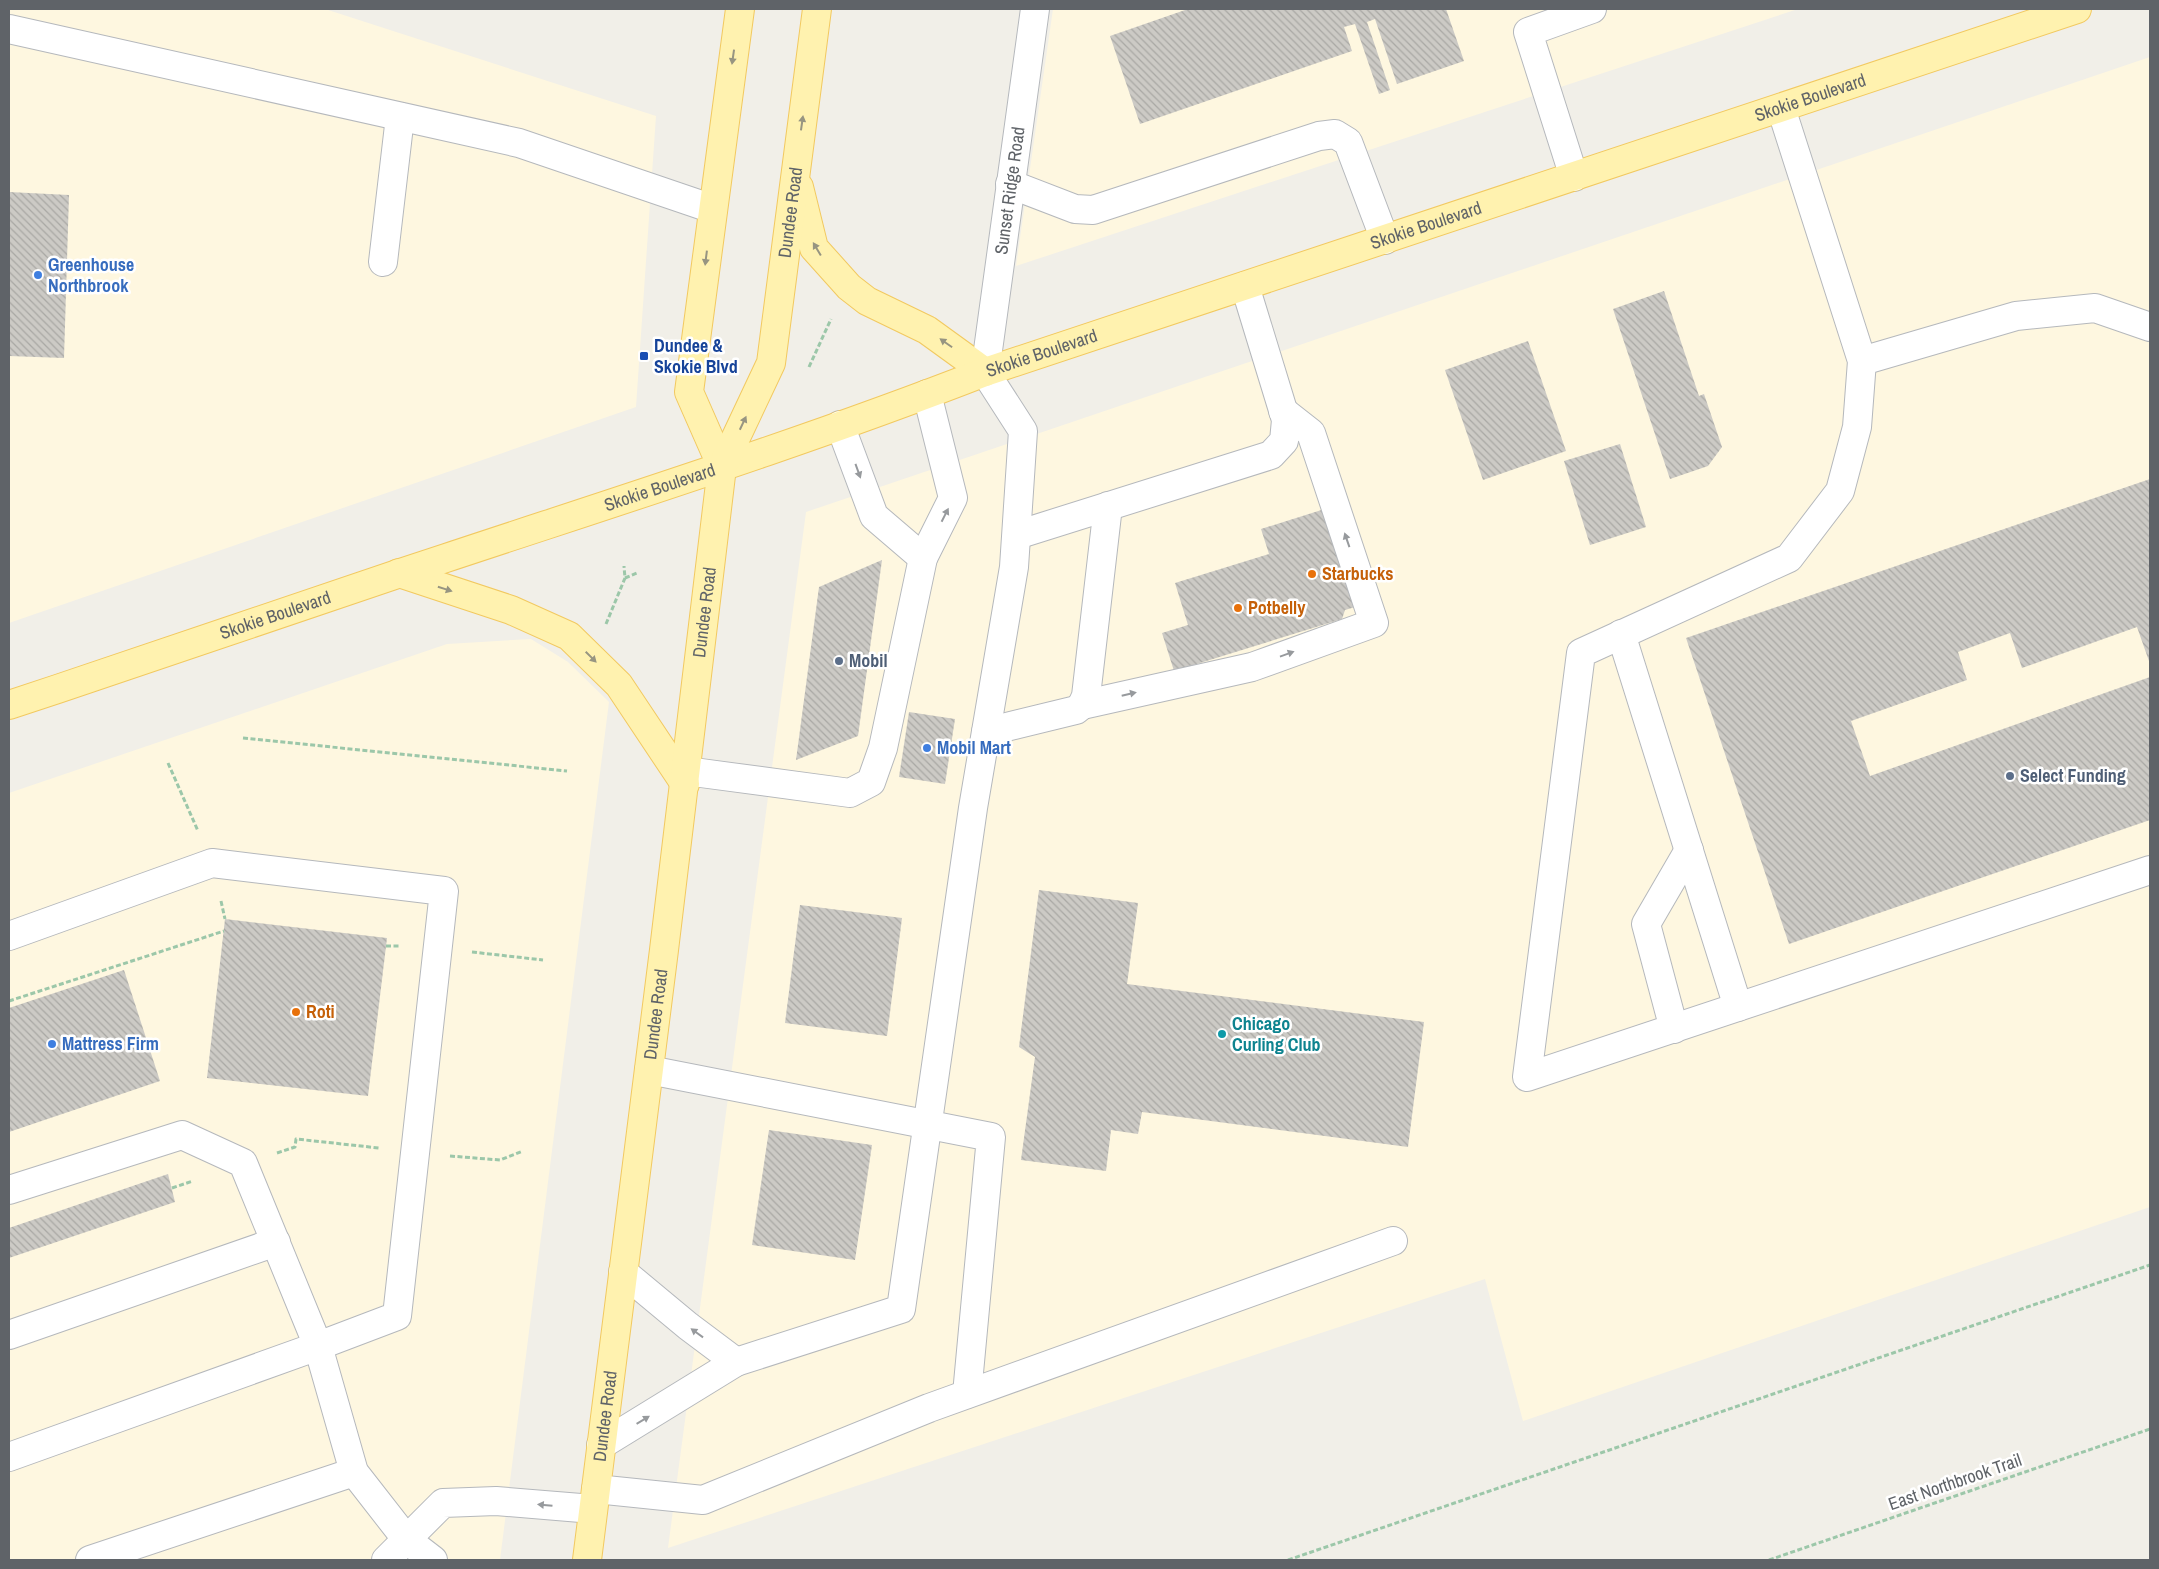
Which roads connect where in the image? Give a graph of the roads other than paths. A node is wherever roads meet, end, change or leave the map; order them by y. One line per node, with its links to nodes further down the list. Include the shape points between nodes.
1 (740, 9): 12 (main road, one-way to 12)
2 (817, 9): 9 (main road, Dundee Road, one-way to 2)
3 (1036, 9): 11 (street, Sunset Ridge Road)
4 (1592, 9): 10 (street, via 1528,32)
5 (2077, 9): 7 (main road, Skokie Boulevard)
6 (9, 29): 8 (street)
7 (1780, 108): 10 (main road, Skokie Boulevard); 17 (street)
8 (400, 117): 12 (street, via 519,143); 14 (street)
9 (795, 171): 18 (main road, one-way to 9, via 926,330 867,301 849,287 814,248); 22 (main road, Dundee Road, one-way to 9, via 771,364)
10 (1574, 177): 13 (main road, Skokie Boulevard)
11 (1010, 184): 13 (street, via 1075,209 1093,210 1319,136 1335,134 1348,142); 18 (street, Sunset Ridge Road)
12 (713, 210): 22 (main road, one-way to 22, via 689,392)
13 (1385, 240): 15 (main road, Skokie Boulevard)
14 (382, 262)
15 (1245, 286): 18 (main road, Skokie Boulevard); 20 (street)
16 (2150, 327): 17 (street, via 2095,308 2016,316)
17 (1862, 361): 27 (street, via 1857,427 1840,490 1789,558)
18 (985, 372): 19 (main road, Skokie Boulevard); 24 (street, via 1023,431)
19 (927, 394): 21 (main road, Skokie Boulevard); 25 (street, one-way to 19, via 953,498)
20 (1283, 411): 23 (street, via 1286,420 1284,441 1271,455); 29 (street, one-way to 20, via 1252,667 1374,623 1311,433)
21 (840, 425): 22 (main road, Skokie Boulevard); 25 (street, one-way to 25, via 874,516)
22 (722, 467): 26 (main road, Skokie Boulevard); 31 (main road, Dundee Road)
23 (1108, 506): 24 (street); 29 (street, via 1086,696)
24 (1017, 535): 30 (street)
25 (923, 558): 31 (street, via 883,748 871,782 850,793)
26 (399, 573): 28 (main road, Skokie Boulevard); 31 (main road, one-way to 31, via 511,610 569,636 619,684)
27 (1621, 634): 32 (street); 36 (street, via 1581,653 1527,1077)
28 (9, 705)
29 (1082, 705): 30 (street, via 1076,710)
30 (986, 732): 38 (street)
31 (685, 778): 37 (main road, Dundee Road)
32 (1689, 850): 35 (street); 36 (street, via 1646,924)
33 (2150, 870): 35 (street)
34 (9, 936): 44 (street, via 212,863 444,891 397,1316)
35 (1738, 1007): 36 (street)
36 (1674, 1029)
37 (649, 1070): 38 (street); 42 (main road, Dundee Road)
38 (928, 1124): 45 (street, via 902,1309); 46 (street, via 991,1137)
39 (9, 1190): 41 (street, via 182,1135 243,1163)
40 (1393, 1241): 46 (street)
41 (276, 1242): 43 (street); 44 (street)
42 (623, 1272): 45 (street, one-way to 42); 47 (main road, Dundee Road)
43 (9, 1335)
44 (318, 1346): 48 (street); 49 (street)
45 (736, 1362): 47 (street, one-way to 45)
46 (967, 1394): 50 (street, via 703,1500)
47 (601, 1445): 50 (main road, Dundee Road)
48 (9, 1457)
49 (354, 1472): 51 (street); 52 (street)
50 (595, 1499): 51 (street, one-way to 51, via 443,1503); 55 (main road, Dundee Road)
51 (407, 1540): 53 (street); 54 (street)
52 (90, 1560)
53 (386, 1560)
54 (433, 1560)
55 (587, 1560)

